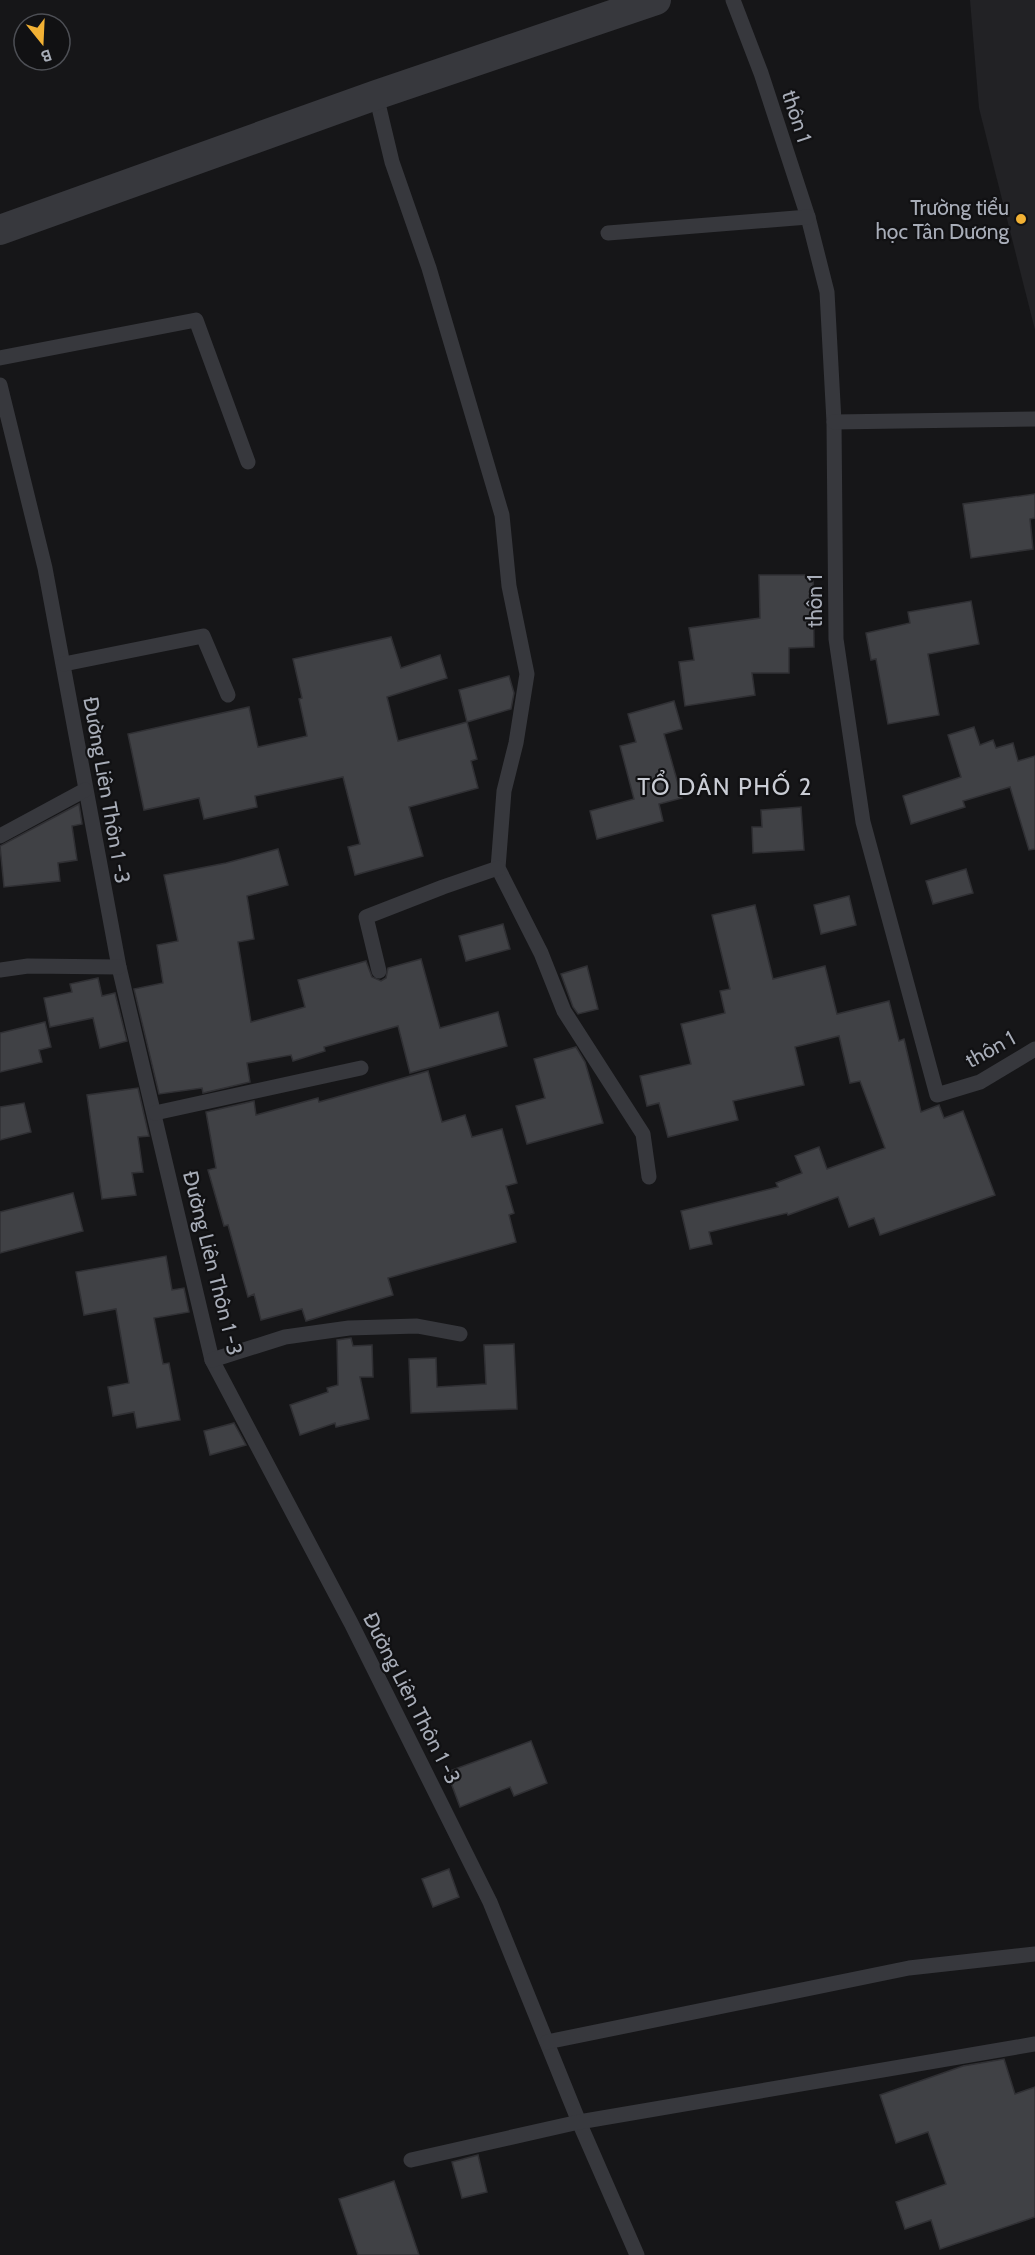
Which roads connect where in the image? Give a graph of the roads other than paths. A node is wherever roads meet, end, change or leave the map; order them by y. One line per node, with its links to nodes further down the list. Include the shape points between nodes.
1 (656, 0): 3 (street)
2 (733, 0): 4 (lane, thôn 1)
3 (376, 95): 5 (street); 16 (lane, via 392,162 429,268 502,515 509,586 527,674 504,791)
4 (808, 217): 6 (lane); 10 (lane, thôn 1, via 827,292)
5 (0, 230)
6 (608, 233)
7 (0, 358): 11 (lane, via 196,320)
8 (0, 385): 12 (lane, Đường Liên Thôn 1 -3, via 32,508)
9 (1035, 419): 10 (lane)
10 (834, 422): 20 (lane, thôn 1, via 836,639 861,811 937,1095 980,1082)
11 (248, 462)
12 (64, 664): 13 (lane, via 203,636); 14 (lane, Đường Liên Thôn 1 -3)
13 (228, 695)
14 (85, 790): 15 (lane); 17 (lane, Đường Liên Thôn 1 -3)
15 (0, 836)
16 (498, 868): 19 (lane, via 366,917); 23 (lane, via 541,953 564,1011 643,1134)
17 (119, 966): 18 (lane, via 28,966); 22 (lane, Đường Liên Thôn 1 -3)
18 (0, 970)
19 (379, 971)
20 (1035, 1049)
21 (362, 1068): 22 (lane)
22 (155, 1113): 25 (lane, Đường Liên Thôn 1 -3)
23 (649, 1177)
24 (460, 1334): 25 (lane, via 417,1326 349,1328 285,1337)
25 (212, 1360): 27 (lane, Đường Liên Thôn 1 -3, via 351,1623 490,1902)
26 (1035, 1954): 27 (lane, via 909,1968)
27 (547, 2042): 29 (lane, Đường Liên Thôn 1 -3)
28 (1035, 2044): 29 (lane)
29 (579, 2121): 30 (lane); 31 (lane, Đường Liên Thôn 1 -3)
30 (411, 2160)
31 (637, 2255)

